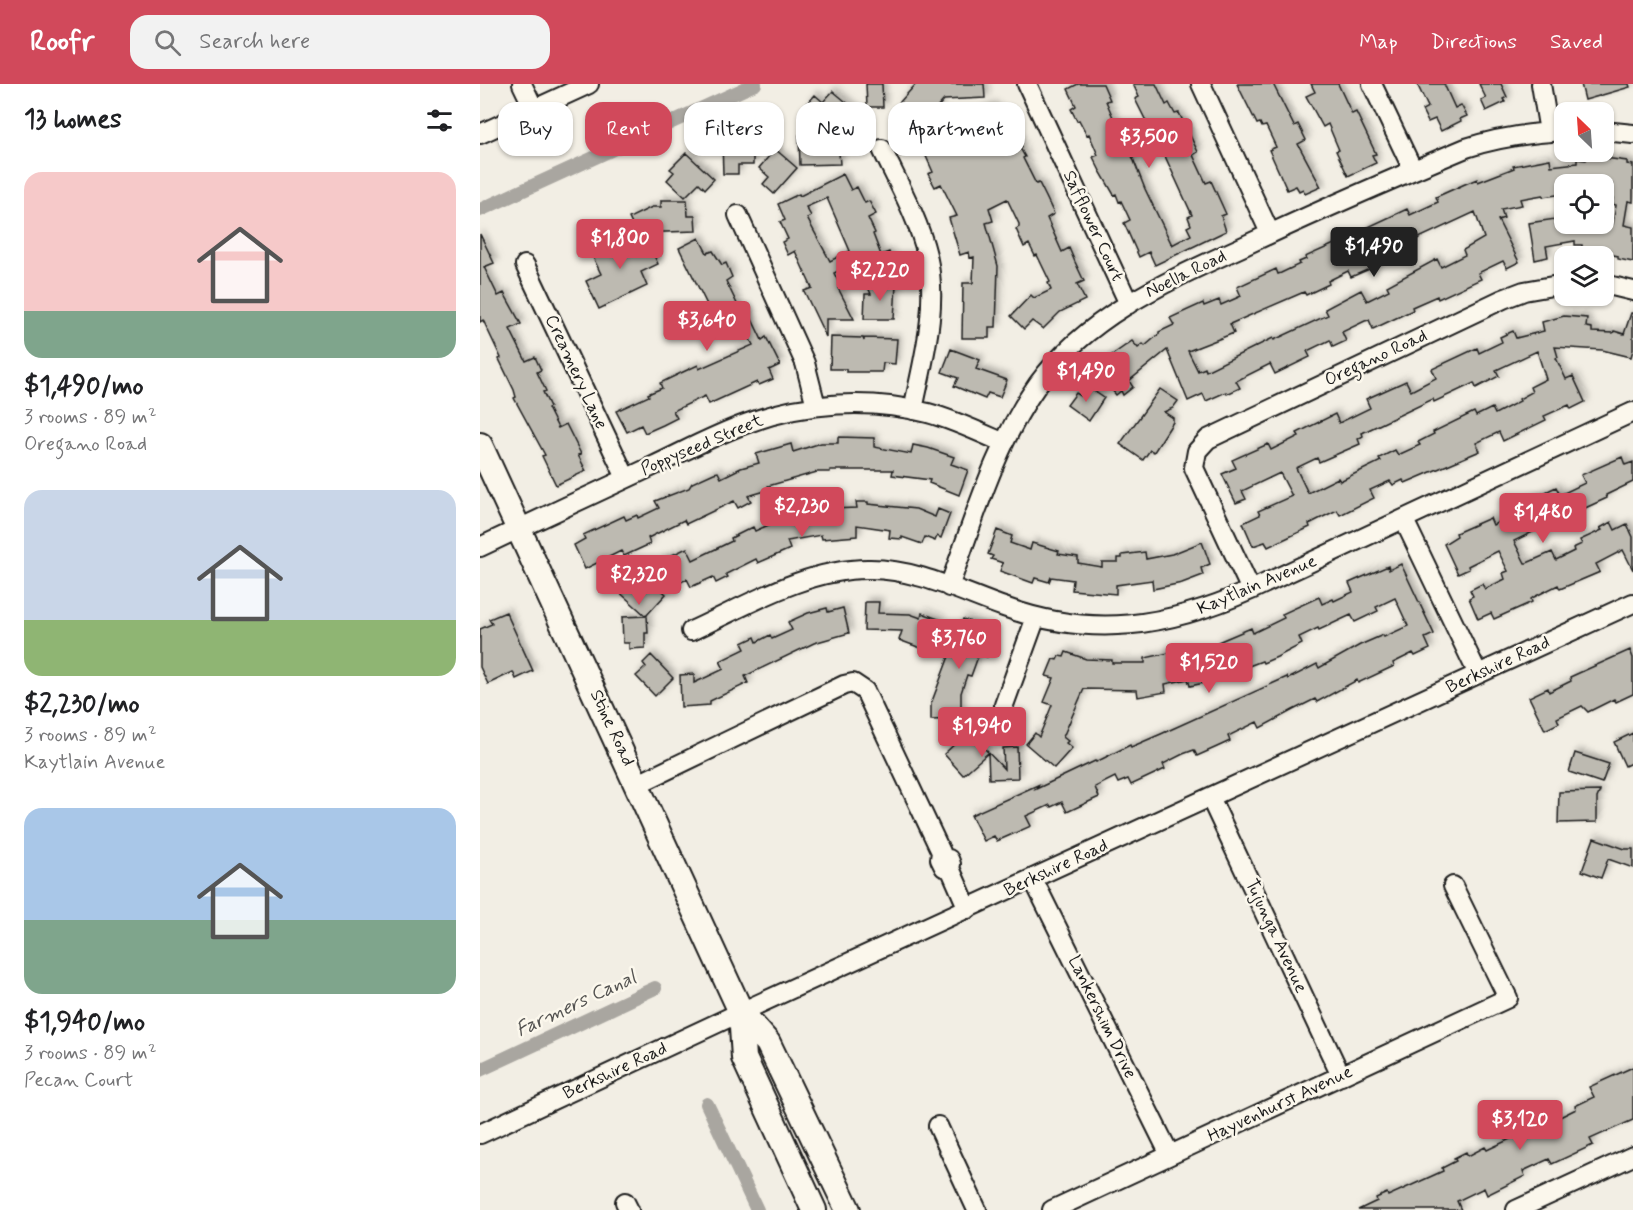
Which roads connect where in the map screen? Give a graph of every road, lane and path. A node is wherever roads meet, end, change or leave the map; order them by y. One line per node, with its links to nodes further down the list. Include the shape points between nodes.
1 (522, 84): 8 (street)
2 (589, 84): 7 (street)
3 (1027, 84): 24 (street, Safflower Court)
4 (1201, 84): 19 (street)
5 (1372, 84): 17 (street)
6 (1541, 84): 10 (street)
7 (563, 89): 9 (street)
8 (531, 102)
9 (544, 102)
10 (1554, 122)
11 (498, 126): 14 (street)
12 (1554, 131): 17 (street, Noella Road, via 1493,139)
13 (1614, 132): 15 (street)
14 (480, 134)
15 (1633, 134)
16 (882, 149): 26 (street, via 920,231 931,285 928,332)
17 (1413, 170): 19 (street, Noella Road)
18 (738, 215): 25 (street, via 806,363)
19 (1270, 233): 24 (street, Noella Road)
20 (525, 265): 30 (street, Creamery Lane)
21 (1554, 286): 35 (street, Oregano Road, via 1503,299 1208,438 1197,451 1194,468)
22 (1614, 287): 23 (street)
23 (1633, 291)
24 (1129, 303): 28 (street, Noella Road, via 1059,360 1021,410)
25 (816, 406): 26 (street, Poppyseed Street, via 869,405); 30 (street, Poppyseed Street, via 748,423)
26 (913, 410): 28 (street, Poppyseed Street, via 959,423)
27 (1633, 412): 31 (street, Kaytlain Avenue)
28 (1004, 443): 34 (street, Noella Road)
29 (480, 446): 32 (main road, Stine Road)
30 (626, 478): 32 (street, Poppyseed Street)
31 (1404, 520): 35 (street, Kaytlain Avenue); 39 (street)
32 (518, 529): 33 (street, Poppyseed Street); 41 (main road, Stine Road)
33 (480, 547)
34 (948, 586): 37 (street, Kaytlain Avenue); 38 (street, Kaytlain Avenue, via 892,570 848,569 798,582)
35 (1251, 590): 37 (street, Kaytlain Avenue, via 1216,606 1155,622 1096,625)
36 (1633, 603): 39 (street, Berkshire Road)
37 (1036, 617): 40 (street)
38 (691, 631)
39 (1478, 674): 42 (street, Berkshire Road)
40 (1004, 705)
41 (638, 784): 45 (street, via 853,683 865,691); 46 (main road, Stine Road)
42 (1210, 797): 43 (street, Berkshire Road); 47 (street, Tujunga Avenue)
43 (1033, 879): 45 (street, Berkshire Road); 50 (street, Lankershim Drive)
44 (1453, 886): 47 (street, Hayvenhurst Avenue, via 1509,998)
45 (968, 909): 46 (street, Berkshire Road)
46 (741, 1012): 49 (street, Berkshire Road); 52 (main road, Stine Road, via 744,1058); 53 (main road, Stine Road, via 768,1043)
47 (1341, 1076): 50 (street, Hayvenhurst Avenue)
48 (938, 1126): 54 (street)
49 (480, 1134)
50 (1170, 1155): 55 (street, Hayvenhurst Avenue)
51 (1633, 1156): 56 (street)
52 (814, 1210)
53 (848, 1210)
54 (978, 1210)
55 (1052, 1210)
56 (1516, 1210)

